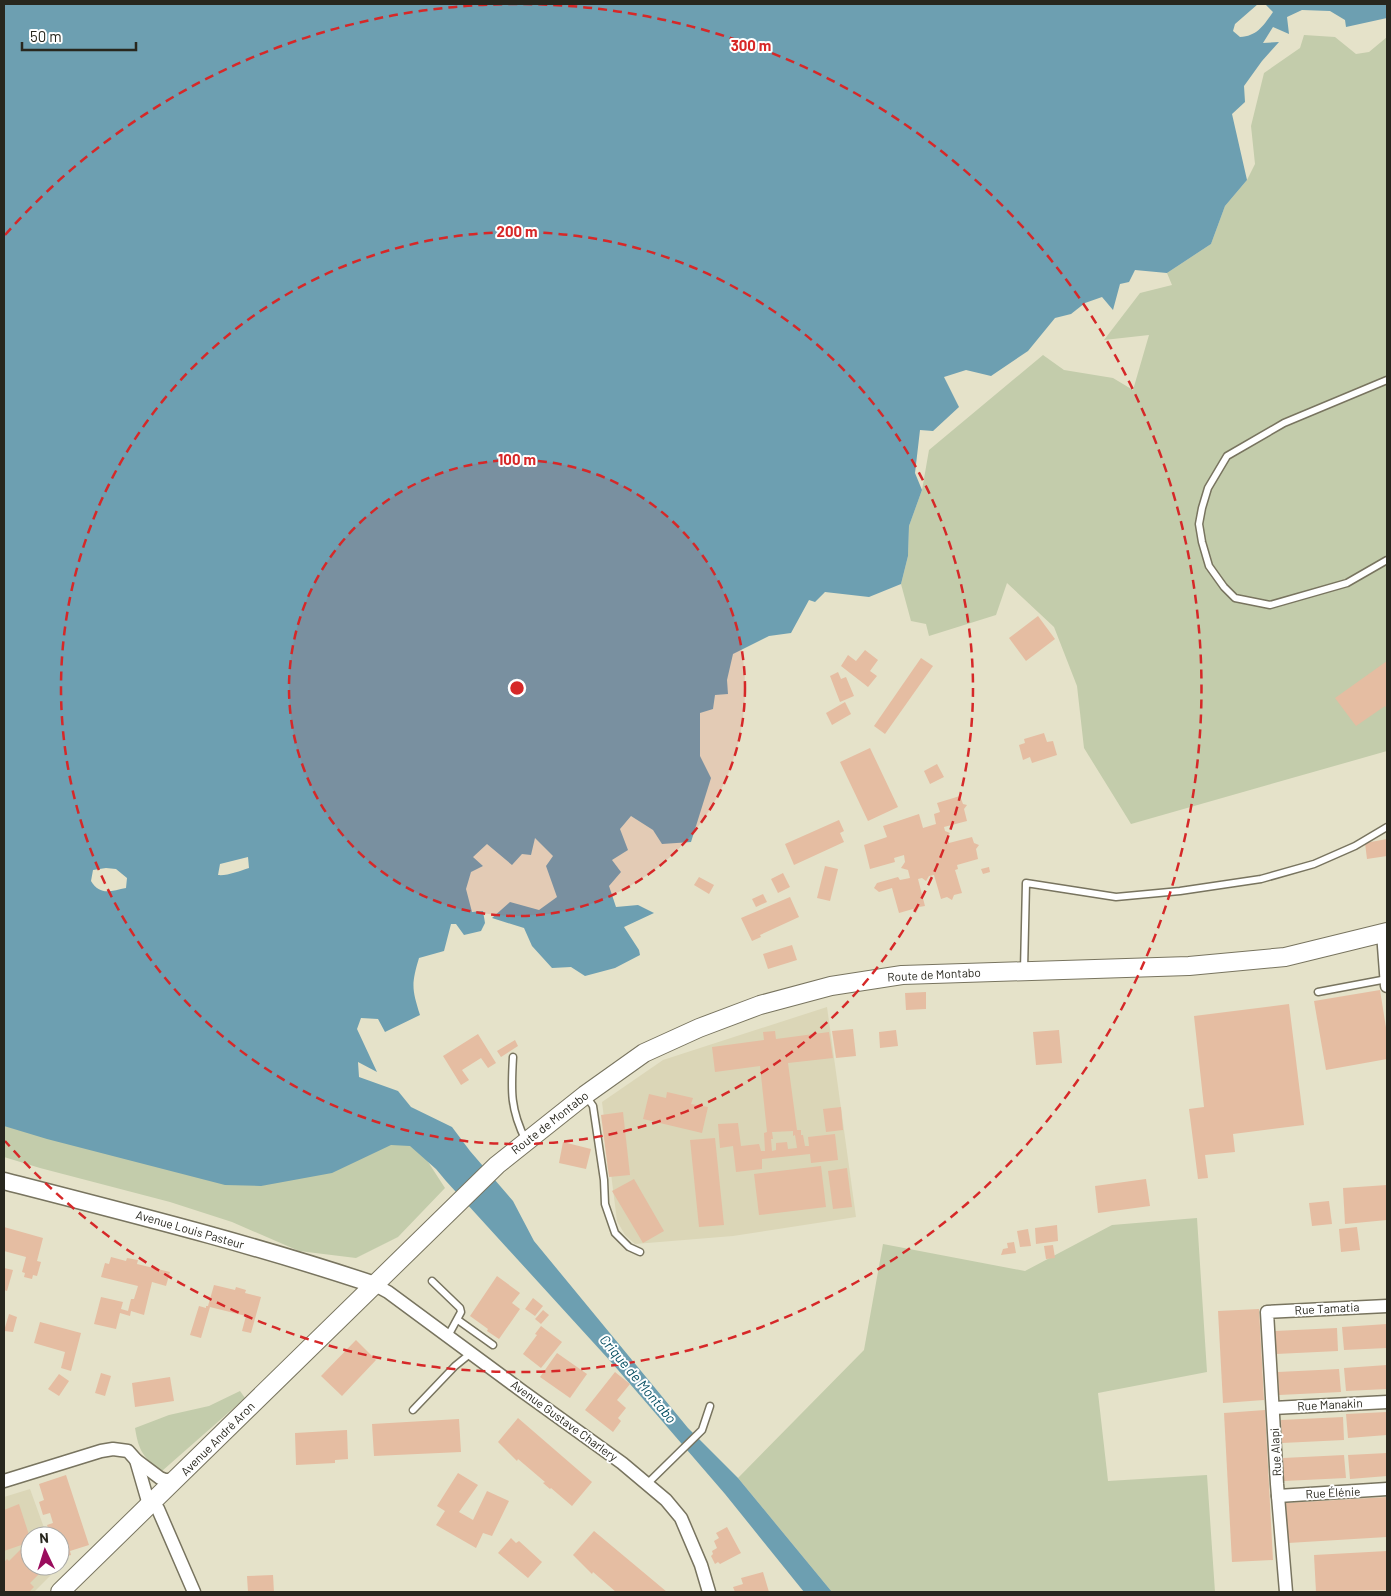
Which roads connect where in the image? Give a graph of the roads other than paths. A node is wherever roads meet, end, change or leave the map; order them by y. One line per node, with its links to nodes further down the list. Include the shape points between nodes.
1 (1387, 380): 2 (lane, via 1284,423 1227,456 1208,488 1200,524 1209,566 1224,587 1235,598 1270,605 1347,583)
2 (1387, 560)
3 (1387, 827): 5 (lane, via 1314,864 1261,879 1116,897 1026,883)
4 (1385, 932): 5 (main road, Route de Montabo, via 1285,957 1189,966); 6 (street)
5 (1024, 972): 10 (main road, Route de Montabo, via 902,975 831,986 769,1002 644,1053)
6 (1387, 979): 7 (street); 8 (lane)
7 (1387, 986)
8 (1318, 992)
9 (513, 1057): 11 (lane, via 512,1102 517,1124)
10 (585, 1095): 11 (main road, Route de Montabo); 13 (lane, via 593,1106 606,1204 615,1233 629,1248)
11 (526, 1141): 15 (main road, Route de Montabo, via 455,1204)
12 (4, 1180): 15 (street, Avenue Louis Pasteur, via 156,1220)
13 (640, 1252)
14 (432, 1281): 18 (lane, via 460,1308)
15 (375, 1285): 19 (street, Avenue Gustave Charlery); 27 (main road, Avenue André Aron)
16 (1387, 1306): 17 (street, Rue Tamatia)
17 (1267, 1312): 24 (street, Rue Alapi)
18 (458, 1320): 19 (lane); 20 (lane)
19 (448, 1336): 21 (street, Avenue Gustave Charlery)
20 (493, 1345)
21 (471, 1353): 25 (lane); 29 (street, Avenue Gustave Charlery)
22 (1387, 1402): 24 (street, Rue Manakin)
23 (710, 1406): 29 (lane, via 702,1430)
24 (1273, 1408): 31 (street, Rue Alapi)
25 (414, 1410)
26 (136, 1460): 27 (street, via 160,1478); 28 (street, via 128,1451 106,1450); 32 (street, via 147,1498)
27 (176, 1480): 32 (main road, Avenue André Aron)
28 (4, 1481)
29 (648, 1483): 35 (street, Avenue Gustave Charlery, via 681,1518)
30 (1387, 1489): 31 (street, Rue Élénie)
31 (1278, 1496): 36 (street, Rue Alapi)
32 (152, 1504): 33 (main road, Avenue André Aron); 34 (street, via 158,1509)
33 (60, 1592)
34 (194, 1592)
35 (709, 1592)
36 (1286, 1592)

